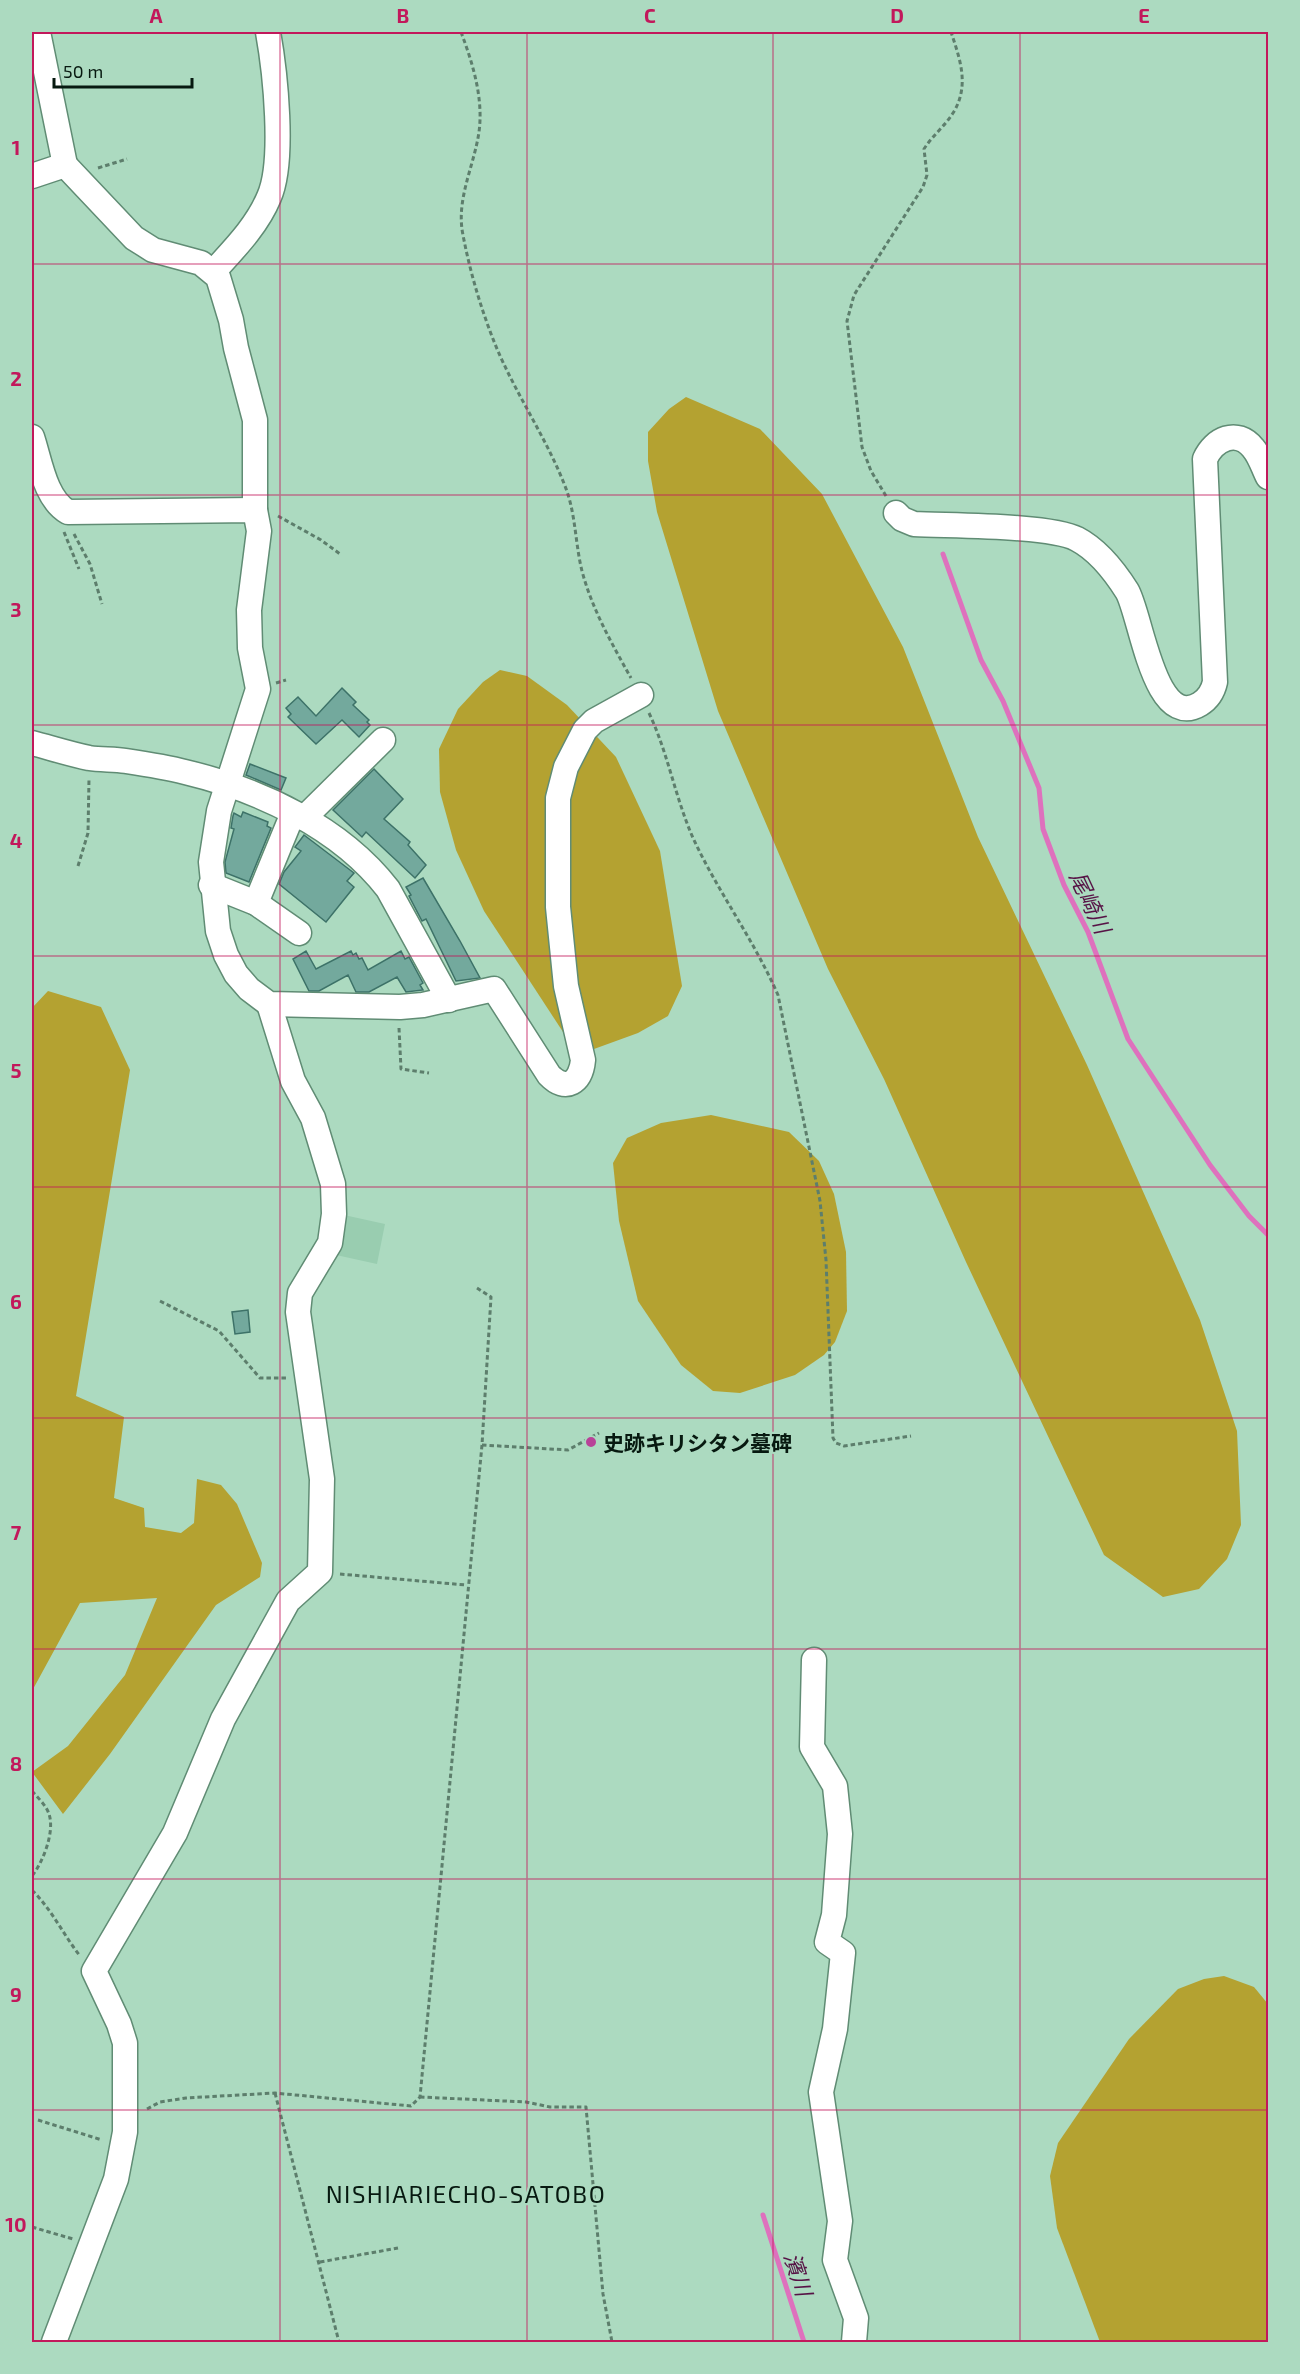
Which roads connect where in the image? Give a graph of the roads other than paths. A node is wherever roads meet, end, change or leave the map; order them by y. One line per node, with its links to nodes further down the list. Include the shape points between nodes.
1 (38, 32): 3 (street)
2 (268, 32): 5 (street, via 275,68 276,161 270,196 257,220)
3 (69, 170): 4 (street); 5 (street, via 144,245 201,262)
4 (32, 176)
5 (214, 271): 8 (street, via 231,320 255,420)
6 (32, 437): 8 (street, via 50,492 63,508)
7 (1269, 477): 9 (street, via 1255,450 1242,438 1220,440 1205,459 1215,682 1209,695 1190,707 1173,703 1155,681 1128,592 1092,548 1063,533 915,524)
8 (255, 510): 13 (street, via 259,531 249,610 250,648 258,689)
9 (896, 513)
10 (641, 695): 18 (street, via 585,730 566,767 558,798 558,907 566,986 583,1060 579,1076 569,1084 557,1083 494,989)
11 (383, 740): 14 (street)
12 (32, 743): 13 (street, via 91,759 184,771)
13 (228, 784): 14 (street); 15 (street, via 211,862)
14 (299, 815): 16 (street); 18 (street, via 330,834 376,874)
15 (211, 885): 16 (street); 19 (street, via 226,955 249,989)
16 (256, 903): 17 (street)
17 (299, 933)
18 (449, 1000): 19 (street, via 400,1007)
19 (269, 1004): 21 (street, via 293,1081 313,1118 333,1184 330,1243 300,1293 298,1312 322,1479 320,1572 288,1601 223,1719 175,1833 94,1971 125,2043 124,2136 116,2179)
20 (814, 1660): 22 (street, via 812,1747 835,1786 840,1834 834,1915 827,1942 843,1953 835,2029 821,2092 840,2221 835,2260 856,2318)
21 (54, 2343)
22 (854, 2343)

